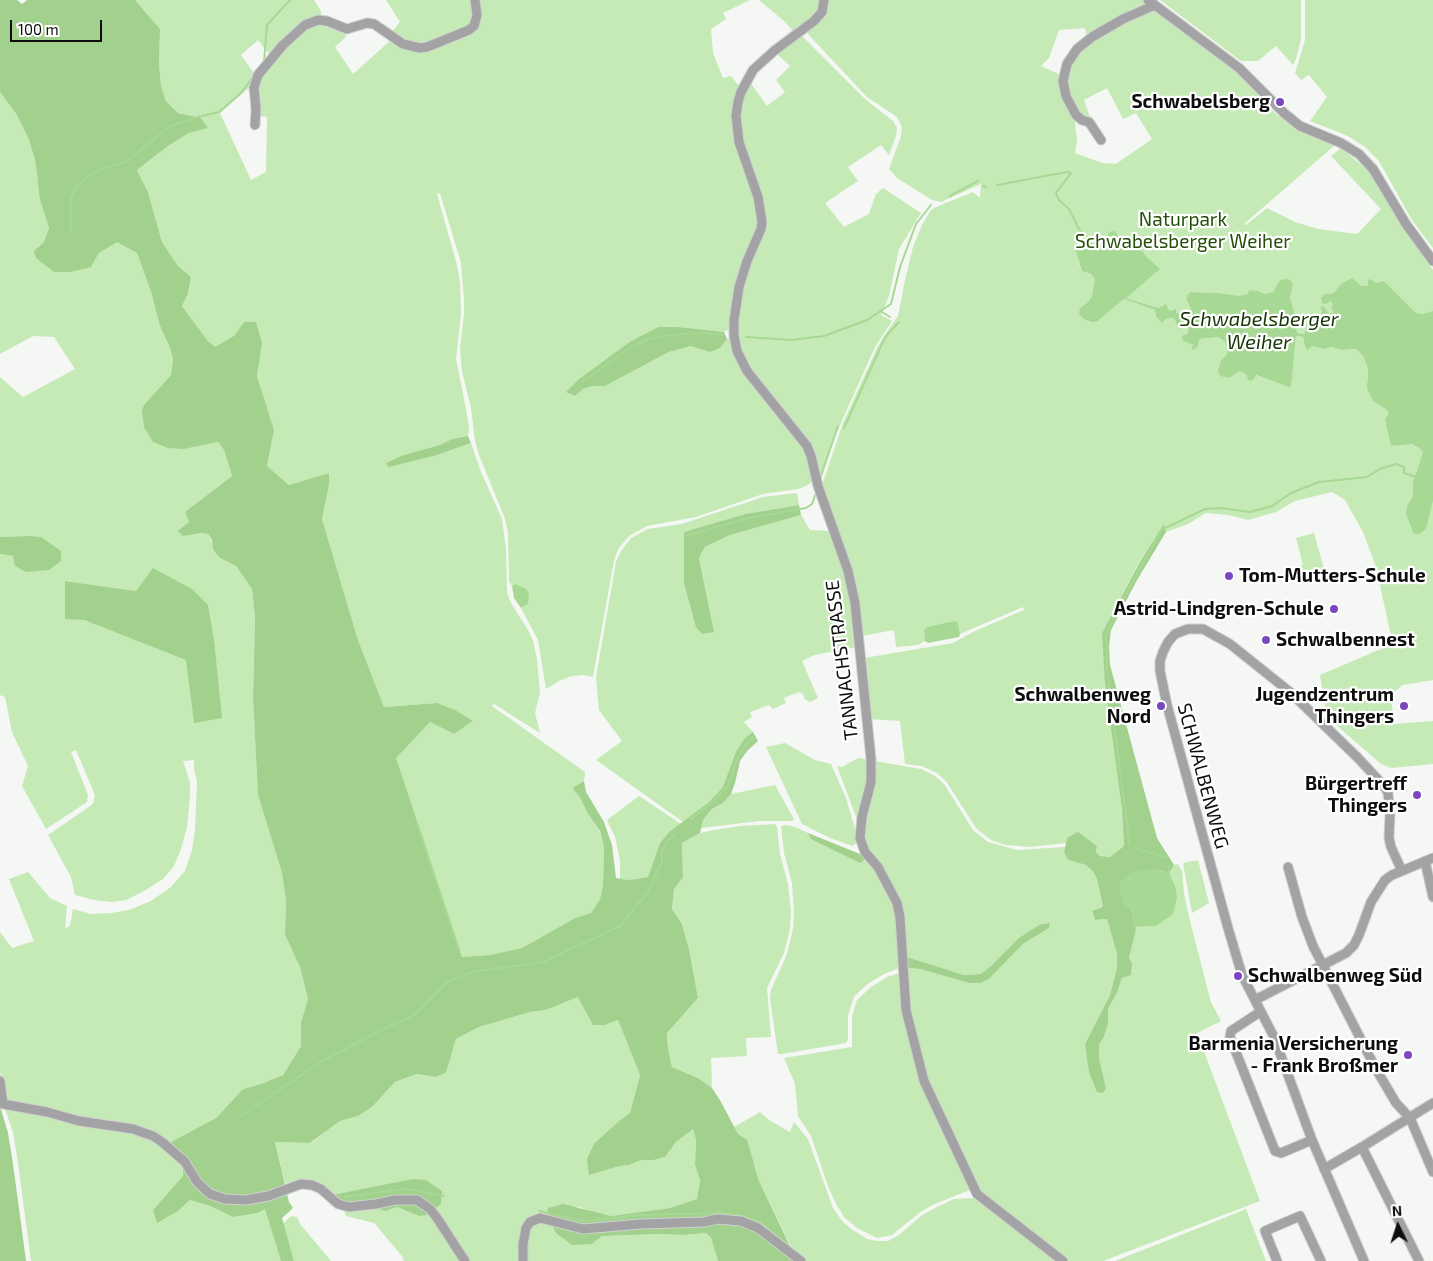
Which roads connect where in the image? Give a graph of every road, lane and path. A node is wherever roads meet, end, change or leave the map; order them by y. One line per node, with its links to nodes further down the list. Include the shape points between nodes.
1 (475, 0): 4 (street, via 478,15 474,26 420,48 403,44 374,24 347,29 318,20 305,25 258,75 254,88)
2 (824, 0): 24 (street, TANNACHSTRASSE, via 822,12 814,21 753,70 738,102 739,142 758,198 762,222 739,287 734,320 737,351 747,370 807,446 848,570 855,603 871,759 871,782 860,838 865,852 878,867 897,903 906,1010 924,1082 976,1194)
3 (1151, 2): 5 (street, via 1092,37 1077,49 1067,64 1063,81 1066,96 1076,115 1089,122); 6 (street, via 1239,68 1300,126 1359,154 1373,169)
4 (255, 125)
5 (1101, 140)
6 (1433, 261)
7 (1429, 859): 9 (street); 10 (street)
8 (1288, 867): 11 (street, via 1302,917)
9 (1402, 871): 11 (street, via 1392,875 1378,888 1354,945); 12 (street, SCHWALBENWEG, via 1388,838 1388,794 1363,764 1290,692 1230,644 1203,629 1188,629 1175,634 1160,661 1166,705 1228,928 1242,974)
10 (1433, 897)
11 (1324, 965): 12 (street); 16 (street, via 1376,1068 1396,1103)
12 (1255, 1000): 13 (street, SCHWALBENWEG)
13 (1260, 1012): 17 (street, SCHWALBENWEG, via 1274,1037); 17 (street, via 1231,1031 1230,1037 1275,1151 1282,1153)
14 (0, 1081): 21 (street, via 3,1104 133,1129 153,1136 185,1162 210,1194 225,1199 268,1196 301,1184 321,1189 338,1204 349,1207 400,1199 417,1200 430,1209)
15 (1433, 1103): 16 (street)
16 (1410, 1118): 18 (street); 20 (street)
17 (1312, 1140): 19 (street, SCHWALBENWEG)
18 (1362, 1147): 19 (street); 28 (street)
19 (1324, 1169): 27 (street, SCHWALBENWEG)
20 (1433, 1172)
21 (465, 1261)
22 (523, 1261): 23 (street, via 522,1244 526,1228 530,1222 540,1218 583,1229 717,1219 741,1221 758,1228)
23 (801, 1261)
24 (1064, 1261)
25 (1277, 1261): 26 (street, via 1265,1231 1300,1216)
26 (1321, 1261)
27 (1364, 1261)
28 (1419, 1261)

